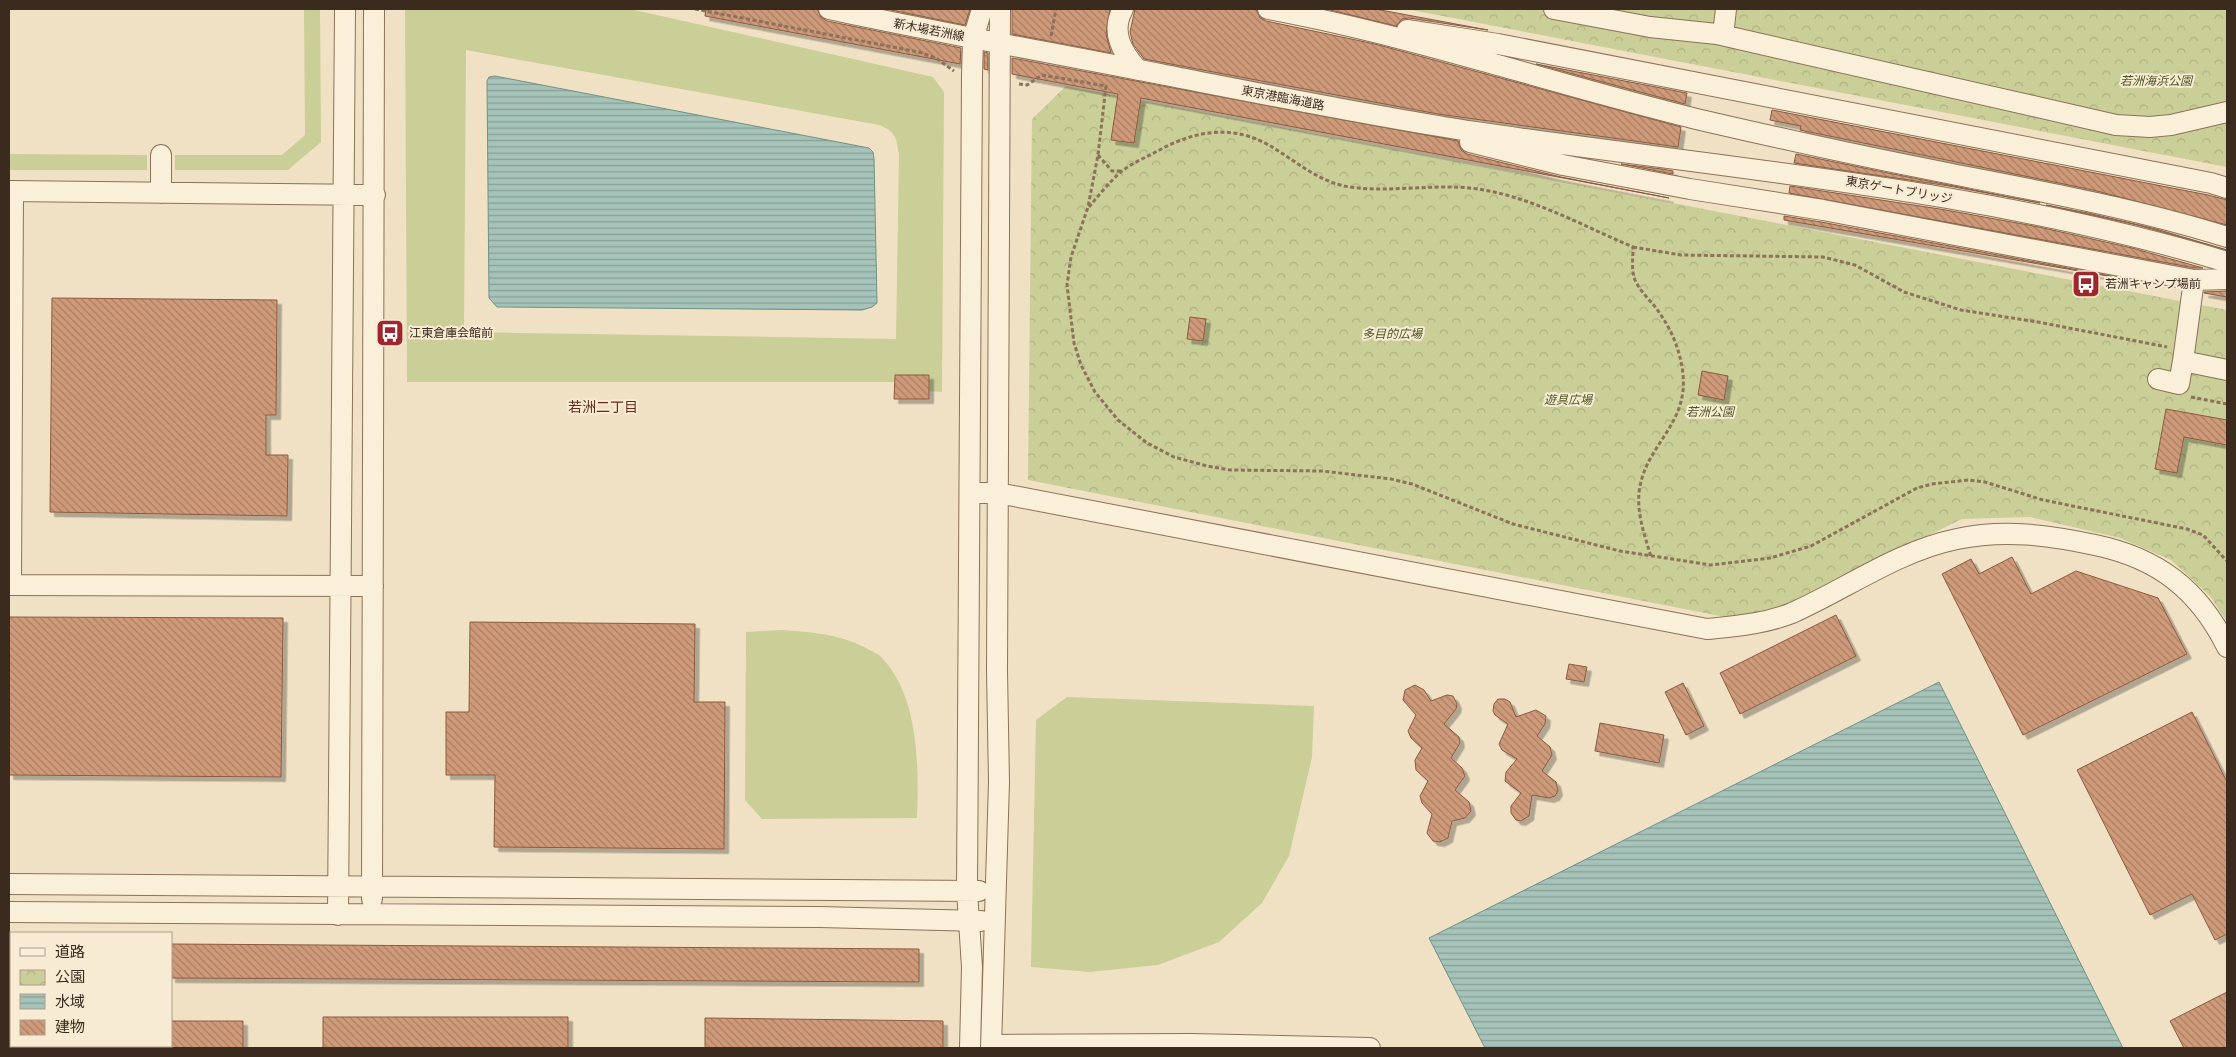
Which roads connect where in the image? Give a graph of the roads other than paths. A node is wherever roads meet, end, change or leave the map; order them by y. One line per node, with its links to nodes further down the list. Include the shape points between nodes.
1 (345, 9): 21 (street)
2 (374, 9): 22 (street)
3 (828, 9): 11 (street, 新木場若洲線)
4 (982, 9): 11 (street)
5 (1000, 9): 12 (street)
6 (1123, 9): 13 (street, via 1116,32 1128,59)
7 (1554, 9): 10 (street, via 1650,27)
8 (1726, 9): 10 (street)
9 (1277, 10): 18 (street, via 1498,44); 23 (street, 東京ゲートブリッジ, via 1822,148 2134,211)
10 (1722, 35): 15 (street, via 2116,125 2171,125)
11 (973, 39): 12 (street, 新木場若洲線); 30 (street)
12 (1001, 44): 13 (street, 東京港臨海道路); 31 (street)
13 (1138, 70): 14 (street, 東京港臨海道路)
14 (1280, 97): 16 (street, 東京港臨海道路, via 1471,131); 25 (street, via 1563,165)
15 (2227, 112)
16 (1566, 144): 24 (street, 東京ゲートブリッジ, via 1819,176 1937,196 2104,230)
17 (161, 155): 20 (street)
18 (2227, 188)
19 (11, 191): 20 (street); 32 (street)
20 (161, 192): 21 (street)
21 (342, 194): 22 (street); 33 (street)
22 (375, 195): 34 (street)
23 (2227, 237)
24 (2227, 262)
25 (2194, 280): 26 (street); 27 (street)
26 (2227, 280)
27 (2178, 354): 28 (street); 29 (street, via 2180,384)
28 (2227, 370)
29 (2158, 379)
30 (970, 493): 31 (street); 39 (street)
31 (998, 493): 35 (street, via 1707,629 1758,624 1791,613 1912,553 1957,539 2003,533 2031,534 2116,549 2143,559 2189,592 2208,613); 40 (street)
32 (10, 585): 33 (street)
33 (340, 586): 34 (street); 37 (street)
34 (373, 586): 38 (street)
35 (2227, 647)
36 (9, 884): 37 (street)
37 (338, 886): 38 (street); 42 (street)
38 (372, 886): 39 (street); 43 (street)
39 (967, 892): 40 (street); 44 (street)
40 (997, 892): 45 (street)
41 (9, 912): 42 (street)
42 (338, 915): 43 (street)
43 (371, 915): 44 (street, via 819,917)
44 (968, 921): 45 (street); 48 (street, via 972,967)
45 (995, 921): 46 (street)
46 (991, 1047): 47 (street)
47 (1092, 1047): 49 (street, via 1191,1044)
48 (970, 1048)
49 (1370, 1048)

